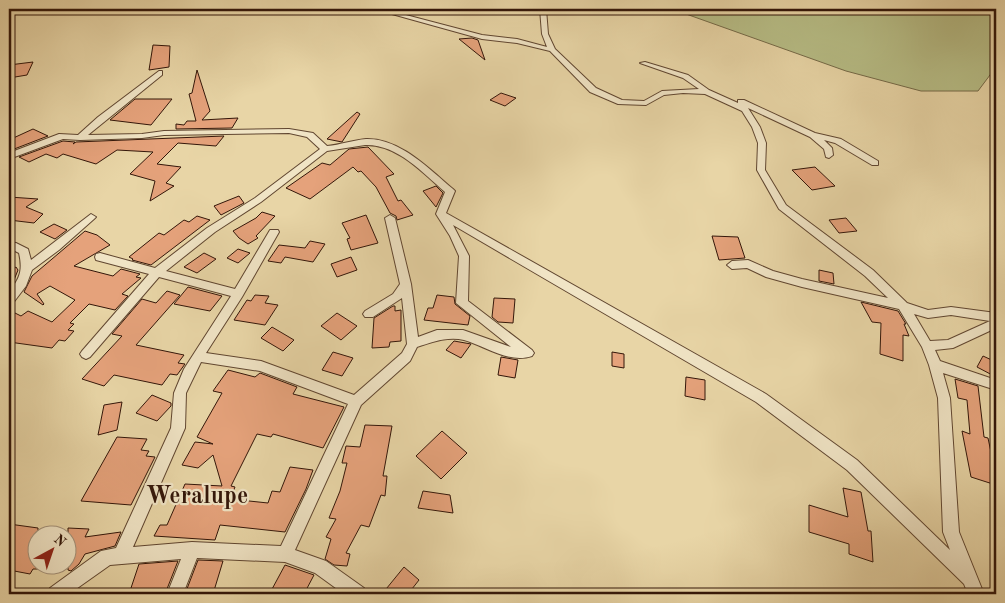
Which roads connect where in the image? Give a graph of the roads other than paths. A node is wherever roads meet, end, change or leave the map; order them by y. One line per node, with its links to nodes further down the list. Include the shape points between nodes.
1 (377, 9): 3 (street, via 482,37)
2 (544, 9): 3 (street, via 545,34)
3 (552, 50): 6 (street, via 593,90 621,102 646,102 662,93)
4 (643, 63): 6 (street, via 677,73)
5 (158, 73): 8 (street)
6 (703, 88): 7 (street, via 777,117); 25 (street, via 745,109 749,115 762,143 761,170 782,207 869,273)
7 (812, 135): 10 (street, via 828,148); 12 (street, via 838,141)
8 (80, 138): 9 (street, via 289,131 307,133); 11 (street, via 53,138)
9 (325, 149): 13 (street, via 374,141 397,150 450,191); 21 (street)
10 (829, 155)
11 (9, 156)
12 (875, 163)
13 (441, 214): 28 (street, via 464,256 462,303 528,353 505,351 463,335 437,335); 38 (street, via 761,398 852,465)
14 (91, 217): 20 (street)
15 (390, 218): 22 (street)
16 (274, 232): 23 (street)
17 (12, 245): 20 (street, via 24,251)
18 (100, 257): 21 (street)
19 (732, 265): 25 (street, via 748,264 802,283)
20 (28, 267): 24 (street, via 25,282)
21 (157, 272): 23 (street); 30 (street)
22 (406, 284): 26 (street, via 396,297); 28 (street)
23 (238, 294): 31 (street)
24 (9, 300)
25 (903, 306): 27 (street, via 928,314 951,311); 29 (street)
26 (369, 314)
27 (995, 324): 29 (street, via 948,345)
28 (413, 344): 34 (street, via 406,357)
29 (927, 346): 32 (street)
30 (86, 354)
31 (197, 357): 34 (street, via 260,366); 37 (street, via 180,393 178,428)
32 (935, 365): 33 (street); 38 (street, via 944,398 951,532)
33 (996, 385)
34 (356, 400): 36 (street)
35 (192, 550): 36 (street); 37 (street); 40 (street)
36 (286, 554): 41 (street, via 320,567)
37 (121, 556): 39 (street, via 107,557)
38 (971, 581): 42 (street)
39 (56, 594)
40 (175, 594)
41 (358, 594)
42 (976, 594)

